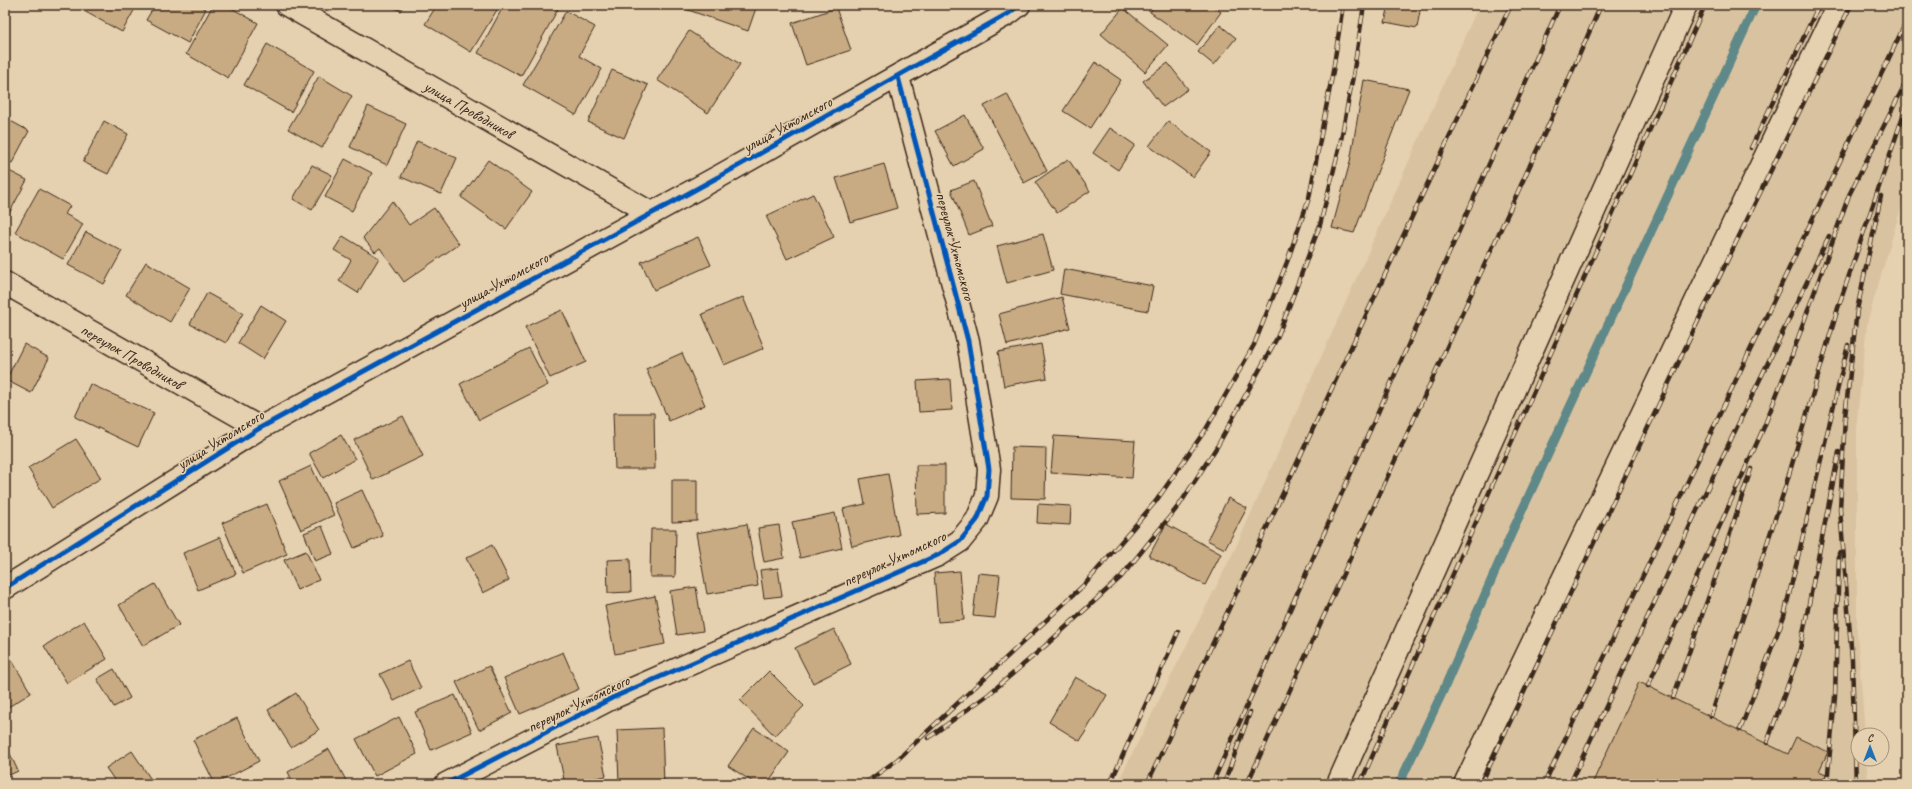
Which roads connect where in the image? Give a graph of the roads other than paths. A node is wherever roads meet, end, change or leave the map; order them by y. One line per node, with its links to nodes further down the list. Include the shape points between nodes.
1 (287, 5): 6 (street, улица Проводников)
2 (1019, 5): 5 (street, улица Ухтомского)
3 (1686, 5): 11 (street)
4 (1838, 5): 12 (street)
5 (898, 77): 6 (street, улица Ухтомского); 10 (street, переулок Ухтомского, via 968,341 989,469 987,496 977,520 960,541 938,555 612,698)
6 (651, 213): 8 (street, улица Ухтомского)
7 (5, 283): 8 (street, переулок Проводников)
8 (260, 428): 9 (street, улица Ухтомского)
9 (5, 588)
10 (446, 784)
11 (1338, 784)
12 (1465, 784)

